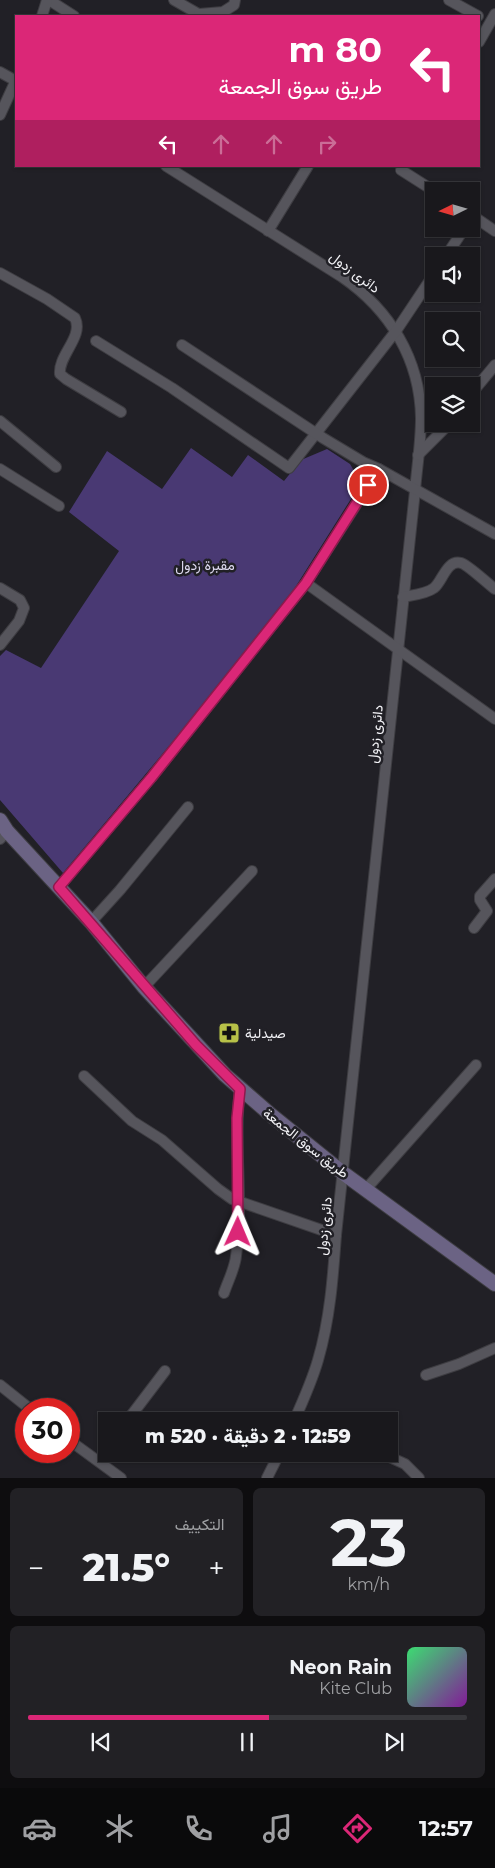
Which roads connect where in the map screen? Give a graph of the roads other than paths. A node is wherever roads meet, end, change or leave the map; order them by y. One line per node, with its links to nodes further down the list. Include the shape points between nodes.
1 (48, 0): 5 (street); 6 (street)
2 (174, 0): 7 (street)
3 (235, 0): 7 (street, via 230,9 223,12)
4 (448, 0): 8 (street)
5 (42, 15)
6 (72, 15)
7 (200, 15)
8 (474, 15)
9 (492, 18): 10 (street)
10 (480, 40)
11 (0, 72): 12 (street)
12 (15, 80)
13 (15, 83): 14 (street)
14 (0, 115)
15 (168, 167): 20 (street, دائرى زدول)
16 (307, 167): 20 (street)
17 (400, 167): 18 (street)
18 (425, 185)
19 (480, 222): 21 (street)
20 (268, 231): 24 (street, دائرى زدول, via 356,286 378,306)
21 (495, 231)
22 (0, 273): 29 (street, via 75,318 77,330 61,364 60,374)
23 (425, 288): 24 (street)
24 (396, 331): 32 (street); 33 (street, دائرى زدول, via 411,362 419,395)
25 (96, 341): 32 (street, via 172,388 289,468)
26 (182, 345): 32 (street)
27 (495, 365): 28 (street)
28 (480, 383)
29 (121, 412)
30 (0, 421): 34 (street)
31 (441, 432): 33 (street)
32 (316, 433): 36 (street)
33 (418, 455): 37 (street, دائرى زدول)
34 (56, 467)
35 (0, 468): 38 (street)
36 (378, 469): 37 (street); 40 (street)
37 (415, 491): 39 (street); 43 (street, دائرى زدول)
38 (59, 506)
39 (495, 534)
40 (306, 583): 45 (street); 51 (street, via 151,778)
41 (0, 588): 44 (street, via 20,600 24,608)
42 (495, 589): 43 (street, via 458,562 452,564 433,589)
43 (404, 597): 45 (street, دائرى زدول)
44 (0, 645)
45 (398, 650): 46 (street); 58 (street, دائرى زدول)
46 (495, 719)
47 (188, 806): 52 (street)
48 (2, 830): 51 (street, طريق سوق الجمعة)
49 (252, 871): 54 (street)
50 (495, 880): 53 (street, via 480,896 487,912)
51 (59, 887): 52 (street, طريق سوق الجمعة)
52 (91, 922): 54 (street, طريق سوق الجمعة)
53 (474, 928)
54 (144, 987): 57 (street, طريق سوق الجمعة, via 211,1062)
55 (476, 1065): 59 (street)
56 (84, 1076): 60 (street, via 136,1125 162,1140 218,1189)
57 (240, 1089): 58 (street, طريق سوق الجمعة); 60 (street, via 237,1118)
58 (344, 1173): 59 (street, طريق سوق الجمعة); 61 (street, دائرى زدول)
59 (366, 1189): 62 (street, طريق سوق الجمعة)
60 (239, 1202): 61 (street); 63 (street, via 236,1258)
61 (336, 1235): 70 (street, دائرى زدول, via 325,1331)
62 (495, 1284)
63 (224, 1293)
64 (495, 1348): 66 (street)
65 (165, 1371): 69 (street)
66 (426, 1375)
67 (0, 1385): 68 (street)
68 (16, 1398)
69 (134, 1412)
70 (298, 1412)
71 (80, 1448): 74 (street)
72 (398, 1461): 77 (street)
73 (275, 1462): 76 (street)
74 (102, 1464): 75 (street)
75 (122, 1478)
76 (267, 1478)
77 (419, 1478)

